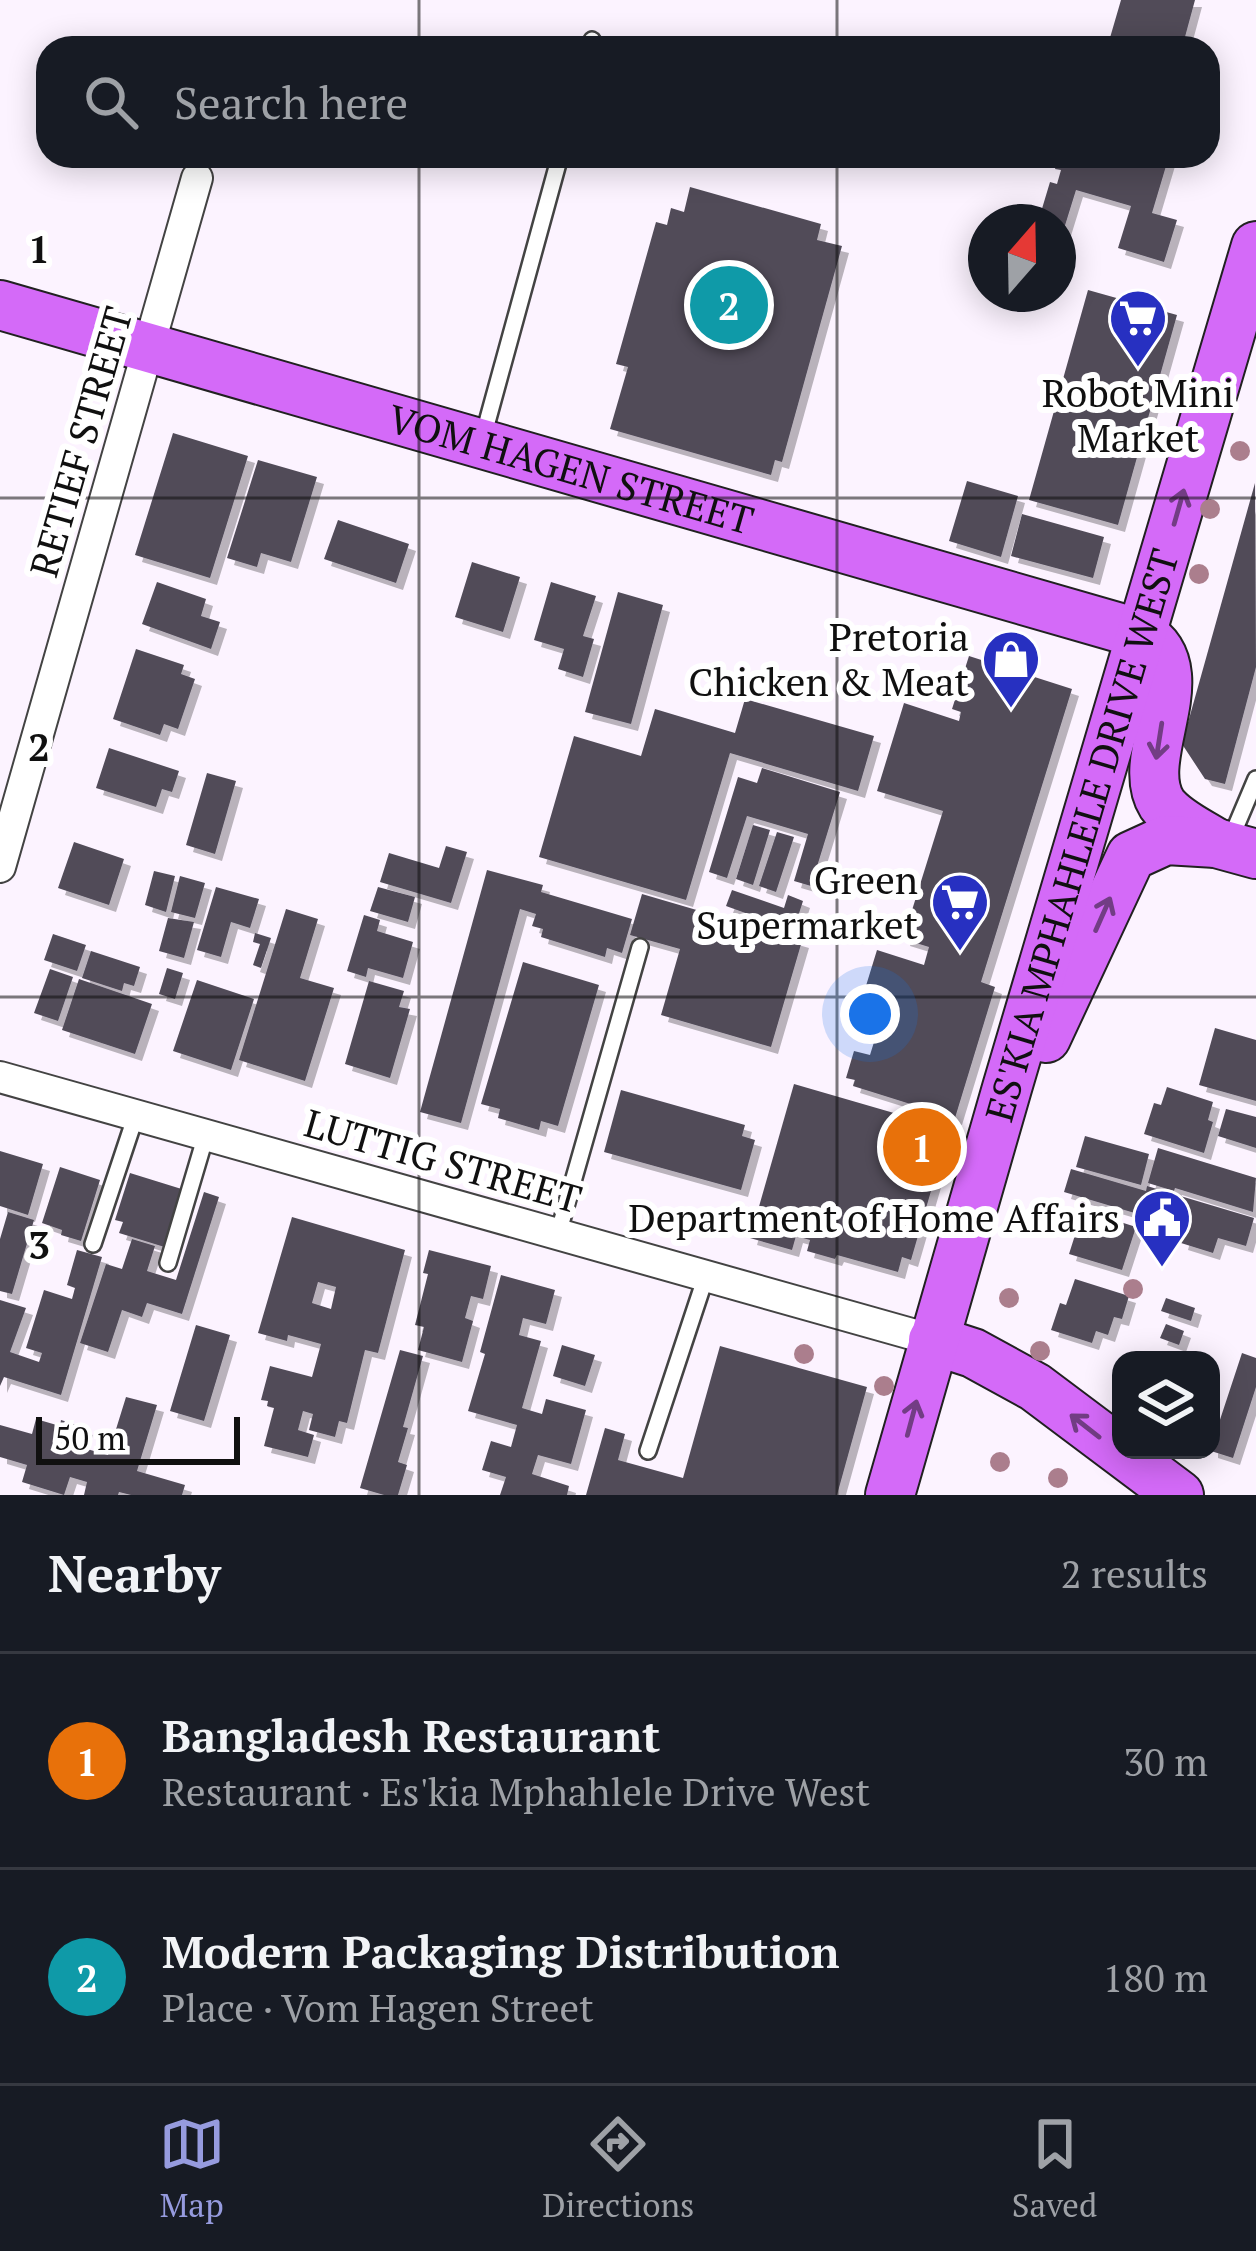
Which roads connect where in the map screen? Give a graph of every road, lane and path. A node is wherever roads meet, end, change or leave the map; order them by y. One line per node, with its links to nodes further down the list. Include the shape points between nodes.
1 (557, 168): 7 (lane)
2 (197, 178): 6 (street, RETIEF STREET)
3 (1256, 246): 8 (main road, ES'KIA MPHAHLELE DRIVE WEST, one-way to 3)
4 (0, 305): 6 (main road, VOM HAGEN STREET)
5 (0, 340): 6 (main road, VOM HAGEN STREET)
6 (144, 362): 7 (main road, VOM HAGEN STREET); 8 (main road, VOM HAGEN STREET); 11 (street, RETIEF STREET)
7 (481, 442): 8 (main road, VOM HAGEN STREET)
8 (1137, 647): 10 (main road, one-way to 10, via 1157,646 1166,670 1156,790 1169,812); 14 (main road, ES'KIA MPHAHLELE DRIVE WEST)
9 (1256, 779): 10 (lane)
10 (1233, 848): 14 (main road, one-way to 10, via 1050,1030 1131,856 1166,840)
11 (0, 867)
12 (640, 947): 17 (lane)
13 (0, 1077): 15 (street, LUTTIG STREET)
14 (1007, 1088): 21 (main road, ES'KIA MPHAHLELE DRIVE WEST)
15 (136, 1115): 16 (street, LUTTIG STREET); 18 (lane)
16 (206, 1135): 17 (street, LUTTIG STREET); 19 (lane)
17 (558, 1234): 20 (street, LUTTIG STREET)
18 (92, 1244)
19 (168, 1263)
20 (706, 1276): 21 (street, LUTTIG STREET); 22 (lane)
21 (933, 1340): 23 (main road, ES'KIA MPHAHLELE DRIVE WEST, one-way to 21); 24 (main road, one-way to 21, via 1035,1387)
22 (648, 1451)
23 (890, 1495)
24 (1179, 1495)

